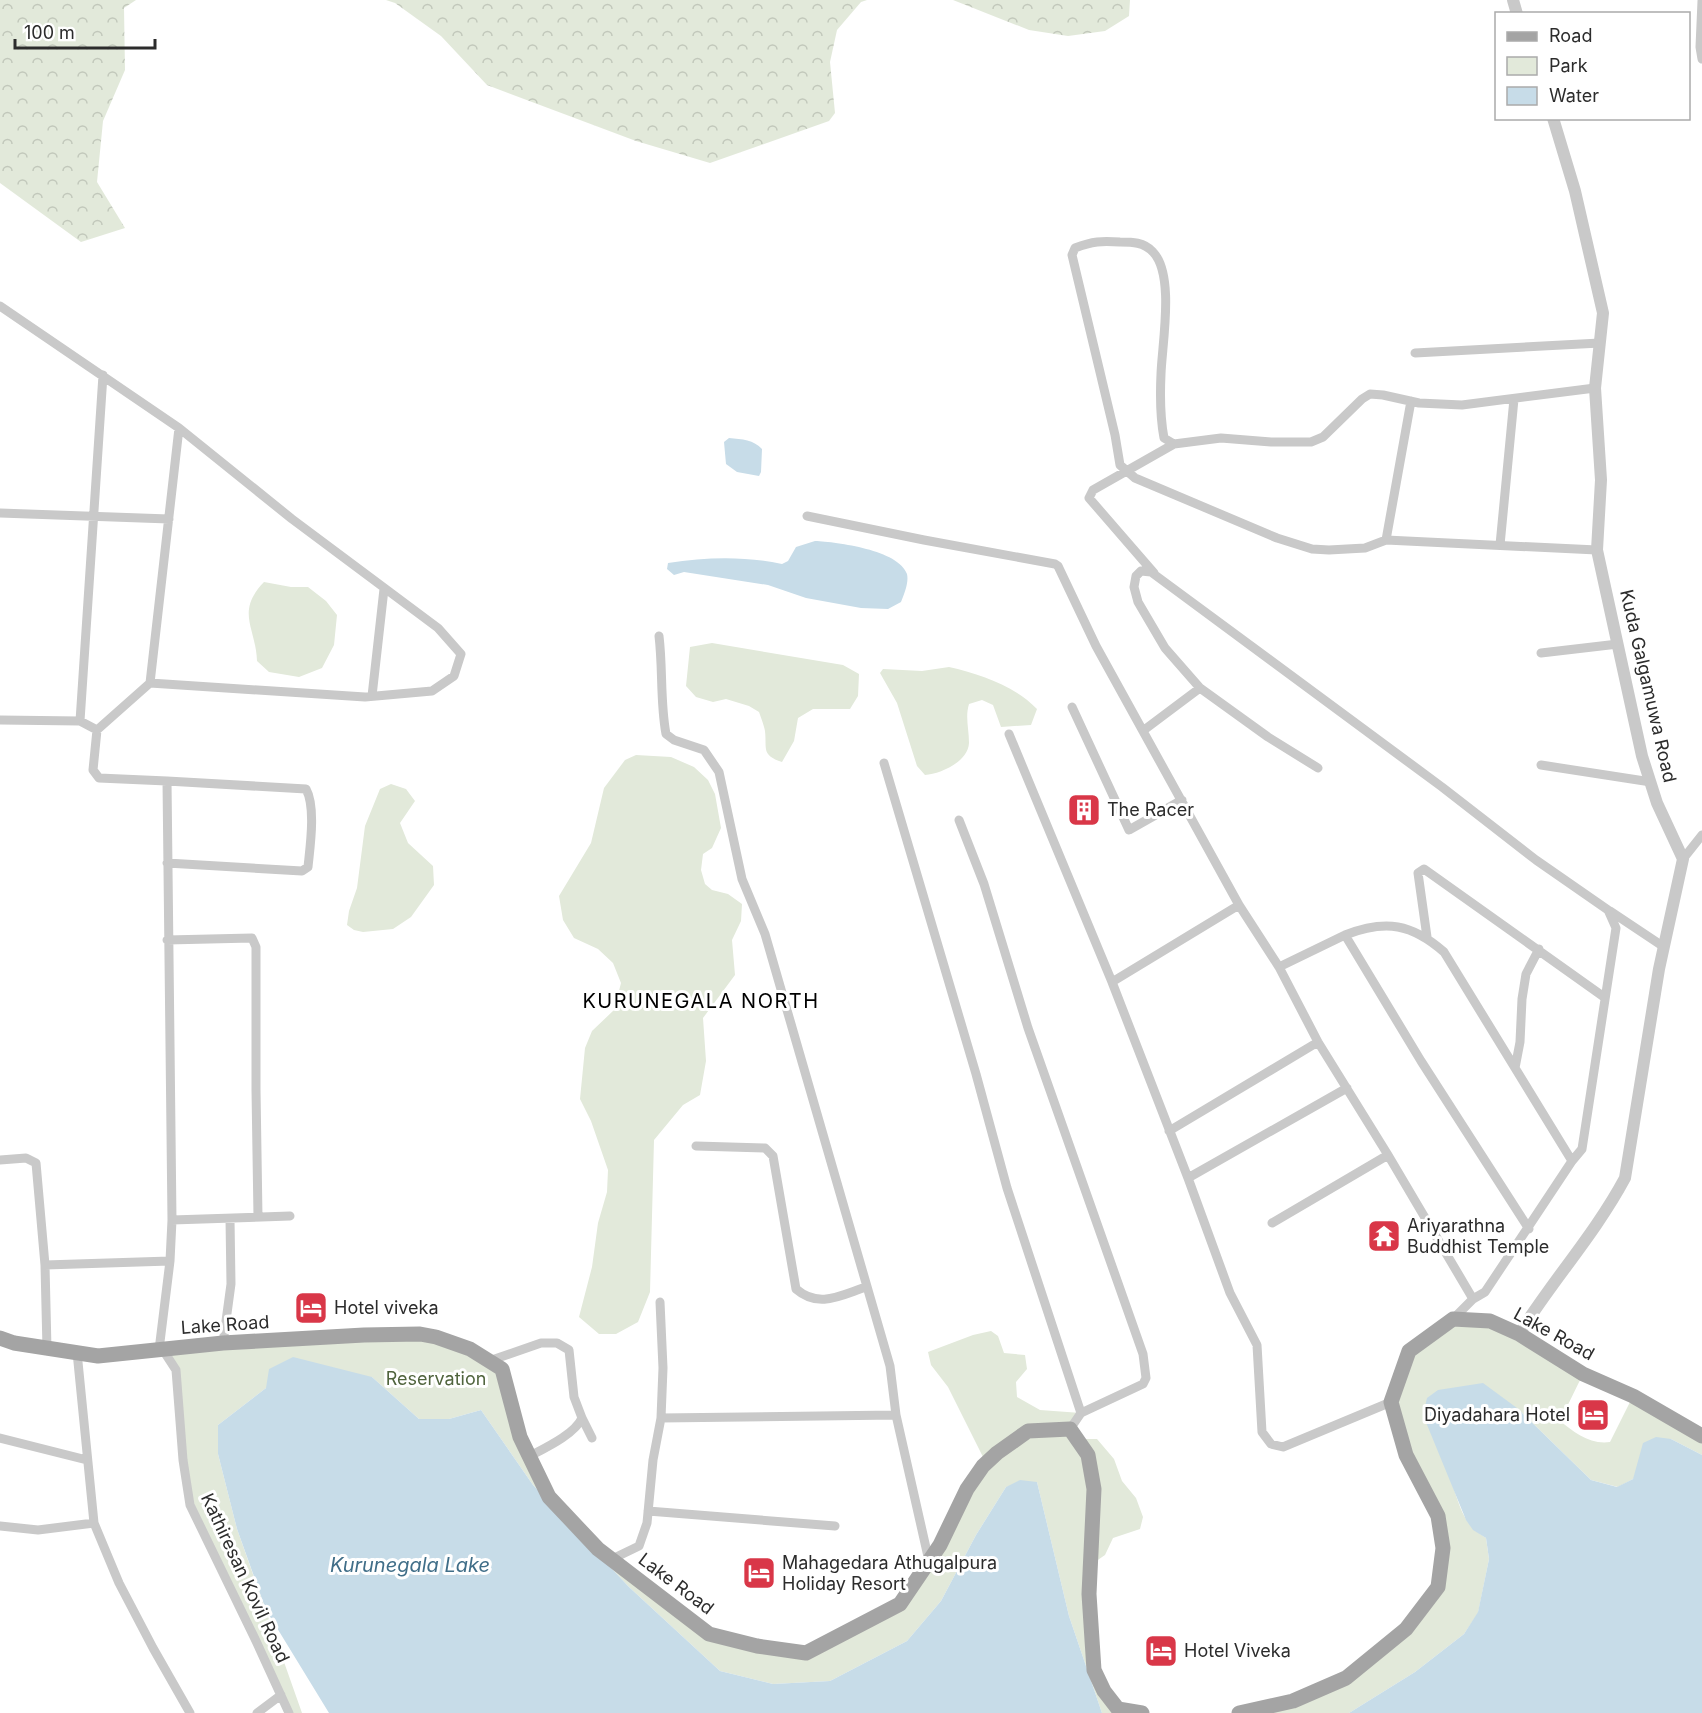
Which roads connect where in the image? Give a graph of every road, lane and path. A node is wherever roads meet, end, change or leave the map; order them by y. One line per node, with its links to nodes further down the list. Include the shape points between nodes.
1 (1702, 1): 2 (street)
2 (1702, 59)
3 (1554, 120): 5 (street, Kuda Galgamuwa Road, via 1575,191 1603,313)
4 (0, 306): 7 (street)
5 (1600, 343): 6 (street); 8 (street, Kuda Galgamuwa Road)
6 (1415, 353)
7 (103, 375): 11 (street); 16 (street)
8 (1595, 388): 9 (street); 20 (street, Kuda Galgamuwa Road, via 1601,480)
9 (1514, 399): 10 (street, via 1462,405); 19 (street)
10 (1411, 401): 12 (street, via 1371,394 1323,437 1311,442 1221,438); 18 (street)
11 (179, 428): 17 (street); 22 (street)
12 (1174, 444): 13 (street); 13 (street, via 1164,438 1161,422 1166,304 1161,265 1153,251 1137,242 1092,241 1075,248 1072,255 1120,465)
13 (1126, 472): 18 (street, via 1296,544 1329,550 1365,548); 21 (street, via 1093,490 1089,498)
14 (0, 513): 16 (street)
15 (807, 516): 33 (street, via 1055,564)
16 (93, 517): 17 (street); 31 (street)
17 (169, 519): 26 (street)
18 (1386, 540): 19 (street)
19 (1500, 545): 20 (street)
20 (1598, 550): 24 (street, Kuda Galgamuwa Road)
21 (1159, 578): 27 (street, via 1141,571 1136,576 1138,602 1165,648); 45 (street)
22 (384, 589): 28 (street); 28 (street, via 438,628 461,654 454,676 432,691)
23 (659, 636): 72 (street, via 666,734 704,750 719,772 742,879 765,934)
24 (1618, 644): 25 (street); 39 (street, Kuda Galgamuwa Road)
25 (1541, 653)
26 (150, 683): 28 (street); 32 (street)
27 (1200, 688): 33 (street); 37 (street)
28 (372, 696)
29 (1072, 707): 40 (street, via 1129,830)
30 (0, 720): 31 (street)
31 (80, 721): 32 (street)
32 (97, 730): 38 (street, via 93,770 99,778)
33 (1144, 730): 40 (street)
34 (1010, 734): 53 (street)
35 (884, 763): 84 (street, via 1007,1188)
36 (1541, 765): 39 (street)
37 (1318, 768)
38 (166, 781): 44 (street); 44 (street, via 306,789 310,796 308,867 302,871)
39 (1651, 782): 43 (street, Kuda Galgamuwa Road)
40 (1182, 800): 46 (street)
41 (959, 820): 84 (street, via 1143,1354 1143,1384)
42 (1702, 835): 43 (street)
43 (1683, 859): 50 (street)
44 (167, 863): 49 (street)
45 (1600, 904): 50 (street); 54 (street, via 1608,910 1616,928)
46 (1239, 905): 52 (street); 53 (street)
47 (1345, 934): 48 (street, via 1392,926); 52 (street); 69 (street)
48 (1427, 937): 51 (street, via 1418,873 1424,869); 56 (street, via 1444,952)
49 (167, 940): 65 (street, via 252,938 256,947); 67 (street)
50 (1664, 947): 76 (street, via 1624,1178 1610,1207)
51 (1539, 950): 54 (street); 56 (street, via 1526,974)
52 (1279, 967): 55 (street)
53 (1112, 982): 58 (street)
54 (1604, 997): 62 (street, via 1582,1149)
55 (1318, 1042): 57 (street); 58 (street)
56 (1515, 1068): 62 (street)
57 (1347, 1088): 60 (street); 63 (street)
58 (1169, 1131): 63 (street)
59 (696, 1146): 72 (street, via 765,1148 773,1156 796,1288 806,1298 827,1300)
60 (1388, 1155): 68 (street); 73 (street)
61 (0, 1160): 71 (street, via 26,1158 36,1163)
62 (1572, 1161): 69 (street)
63 (1188, 1178): 83 (street, via 1230,1293 1257,1345 1262,1432 1271,1443 1283,1447)
64 (290, 1216): 65 (street)
65 (258, 1217): 66 (street)
66 (230, 1219): 67 (street); 78 (street, via 231,1284)
67 (172, 1220): 70 (street)
68 (1272, 1222)
69 (1528, 1229): 73 (street, via 1485,1292)
70 (170, 1261): 71 (street); 80 (street)
71 (45, 1265): 79 (street)
72 (866, 1287): 85 (street, via 890,1366)
73 (1473, 1299): 75 (street)
74 (660, 1302): 87 (street)
75 (1453, 1319): 76 (main road, Lake Road, via 1490,1321); 83 (main road, via 1409,1351)
76 (1519, 1334): 89 (main road, Lake Road, via 1583,1374 1633,1396)
77 (0, 1338): 79 (main road, Lake Road)
78 (223, 1343): 80 (main road, Lake Road); 82 (main road, Lake Road, via 420,1334 470,1349)
79 (47, 1348): 81 (main road, Lake Road)
80 (161, 1350): 81 (main road, Lake Road, via 98,1356); 100 (street, Kathiresan Kovil Road, via 176,1370 190,1505)
81 (77, 1352): 93 (street)
82 (489, 1361): 86 (street, via 541,1343 557,1343 569,1350 574,1397); 92 (main road, Lake Road, via 502,1369 520,1437)
83 (1391, 1402): 105 (main road, via 1406,1455 1437,1516 1443,1548 1438,1587 1406,1629 1346,1678 1293,1701)
84 (1081, 1413): 88 (street)
85 (896, 1415): 87 (street); 99 (street)
86 (582, 1418): 91 (street); 92 (street, via 579,1425)
87 (661, 1418): 94 (street)
88 (1070, 1429): 99 (main road, Lake Road, via 1028,1431 983,1466); 104 (main road, via 1088,1455 1094,1489 1089,1594 1094,1670 1118,1710)
89 (1702, 1436)
90 (0, 1438): 93 (street)
91 (592, 1438)
92 (530, 1456): 98 (main road, Lake Road, via 549,1497)
93 (87, 1460): 95 (street)
94 (648, 1511): 97 (street); 98 (street, via 639,1546)
95 (94, 1523): 96 (street, via 38,1530); 101 (street, via 119,1582)
96 (0, 1526)
97 (834, 1526)
98 (610, 1560): 99 (main road, Lake Road, via 709,1634 806,1653 900,1604)
99 (929, 1562)
100 (281, 1695): 102 (street); 103 (street, Kathiresan Kovil Road)
101 (190, 1713)
102 (257, 1713)
103 (289, 1713)
104 (1142, 1713)
105 (1239, 1713)

